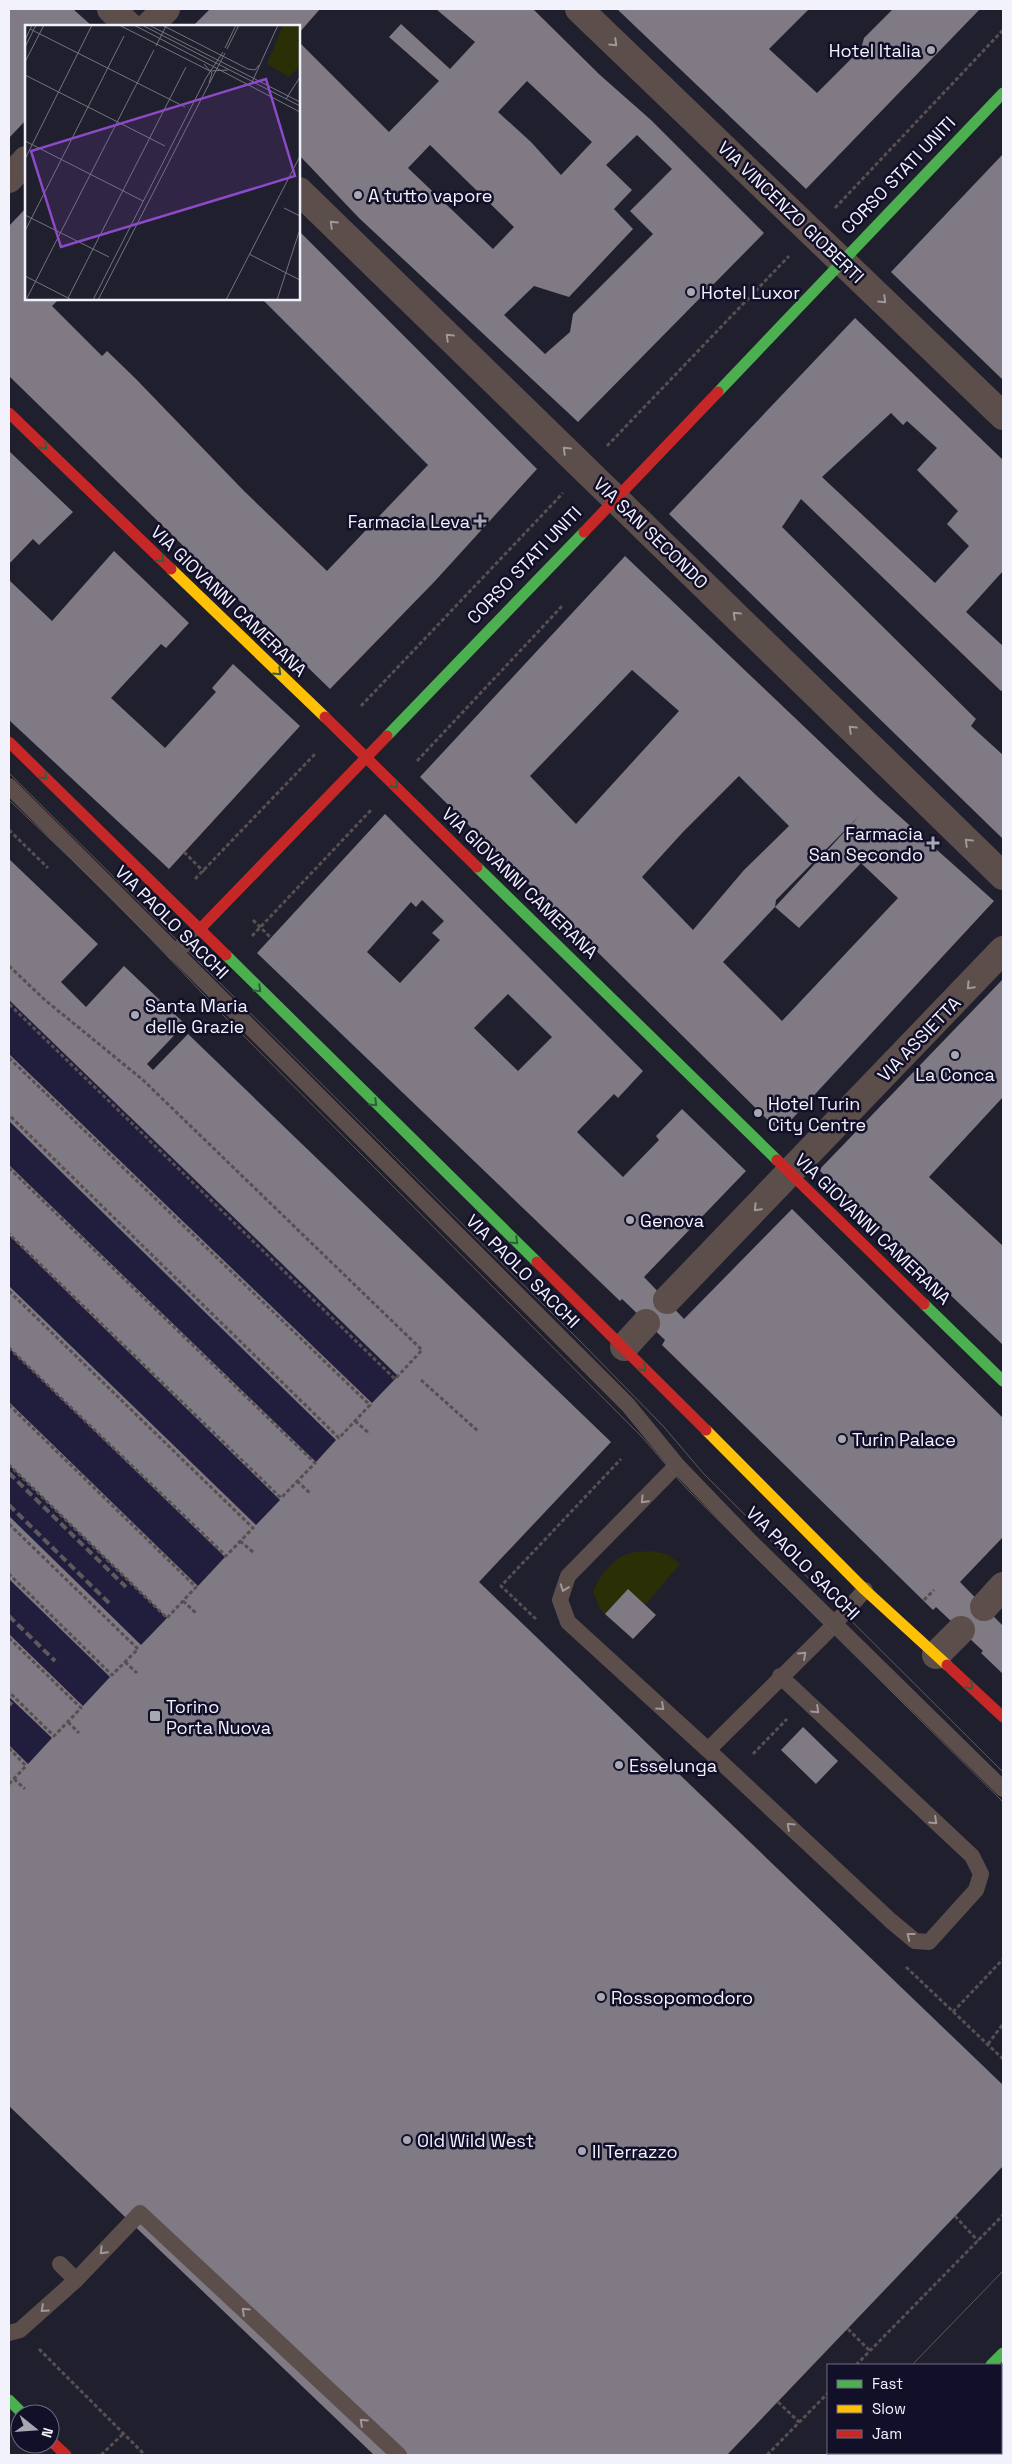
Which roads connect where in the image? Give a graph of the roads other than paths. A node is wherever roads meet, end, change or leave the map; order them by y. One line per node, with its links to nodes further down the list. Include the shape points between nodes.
1 (111, 9): 4 (street)
2 (166, 9): 5 (street)
3 (579, 9): 10 (street, VIA VINCENZO GIOBERTI, one-way to 10)
4 (128, 25)
5 (150, 25)
6 (1003, 94): 10 (street, CORSO STATI UNITI)
7 (25, 161): 8 (street)
8 (9, 179)
9 (300, 192): 13 (street, VIA SAN SECONDO, one-way to 9)
10 (842, 262): 12 (street, VIA VINCENZO GIOBERTI, one-way to 12); 13 (street, CORSO STATI UNITI)
11 (9, 413): 15 (street, VIA GIOVANNI CAMERANA, one-way to 15)
12 (1003, 416)
13 (616, 500): 15 (street, CORSO STATI UNITI); 17 (street, VIA SAN SECONDO, one-way to 13)
14 (9, 742): 18 (street, VIA PAOLO SACCHI, one-way to 18)
15 (366, 757): 18 (street, CORSO STATI UNITI); 21 (street, VIA GIOVANNI CAMERANA, one-way to 21)
16 (9, 786): 20 (lane, VIA PAOLO SACCHI)
17 (1003, 876)
18 (200, 929): 20 (lane, CORSO STATI UNITI); 24 (street, VIA PAOLO SACCHI, one-way to 24)
19 (1003, 950): 21 (street, VIA ASSIETTA, one-way to 21)
20 (175, 953): 26 (lane, VIA PAOLO SACCHI, via 621,1398)
21 (791, 1173): 22 (street, VIA ASSIETTA, one-way to 22); 25 (street, VIA GIOVANNI CAMERANA)
22 (668, 1300)
23 (646, 1323): 24 (street)
24 (624, 1347): 28 (street, VIA PAOLO SACCHI, one-way to 28)
25 (1003, 1381)
26 (678, 1464): 30 (lane, VIA PAOLO SACCHI); 35 (lane, one-way to 35, via 568,1576 560,1600 568,1622)
27 (1003, 1586): 29 (street)
28 (865, 1590): 30 (lane); 32 (street, VIA PAOLO SACCHI)
29 (984, 1607)
30 (834, 1622): 33 (lane, one-way to 30); 36 (lane, VIA PAOLO SACCHI)
31 (961, 1630): 32 (street)
32 (936, 1655): 34 (street, VIA PAOLO SACCHI, one-way to 34)
33 (780, 1676): 35 (lane); 35 (lane, one-way to 35, via 972,1856 981,1874 976,1890 944,1927 929,1942 915,1941)
34 (1003, 1717)
35 (708, 1750)
36 (1003, 1789)
37 (60, 2264): 38 (lane)
38 (76, 2280): 39 (lane, one-way to 39); 42 (lane, one-way to 38, via 140,2213)
39 (15, 2332)
40 (1003, 2352): 41 (street)
41 (992, 2364)
42 (399, 2455)

